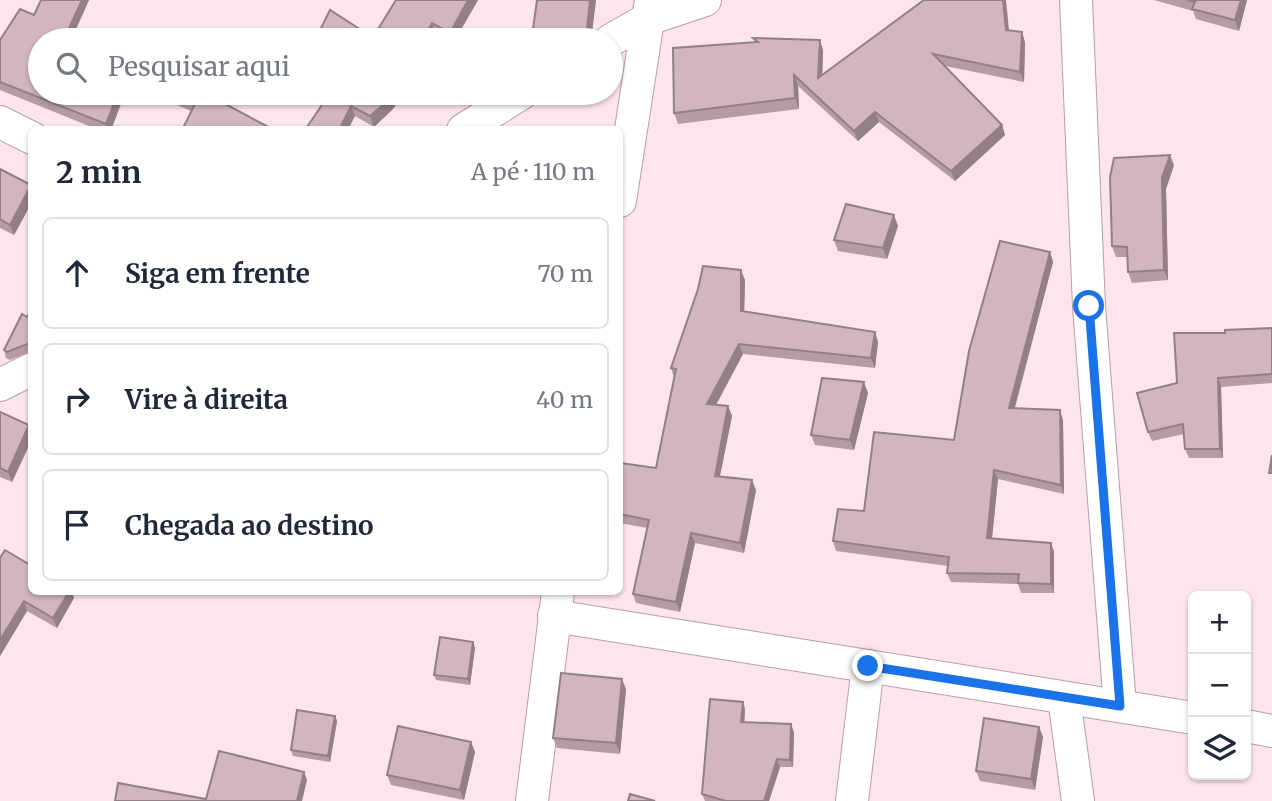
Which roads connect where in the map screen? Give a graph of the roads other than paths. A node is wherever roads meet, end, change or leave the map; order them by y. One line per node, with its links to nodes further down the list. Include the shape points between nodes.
1 (705, 0): 3 (street)
2 (1076, 0): 15 (street, via 1089,306)
3 (650, 10): 4 (street); 9 (street)
4 (623, 31)
5 (503, 105): 7 (street)
6 (0, 122): 8 (street)
7 (469, 126)
8 (28, 136)
9 (623, 182)
10 (28, 371): 11 (street)
11 (0, 385)
12 (556, 604): 13 (street); 19 (street)
13 (868, 666): 14 (street); 20 (street)
14 (1064, 698): 15 (street); 21 (street)
15 (1120, 706): 16 (street)
16 (1188, 717)
17 (1251, 727): 18 (street)
18 (1272, 731)
19 (532, 801)
20 (852, 801)
21 (1078, 801)

